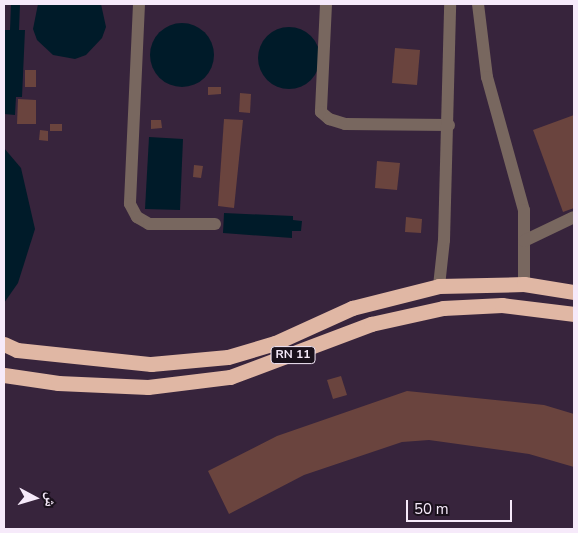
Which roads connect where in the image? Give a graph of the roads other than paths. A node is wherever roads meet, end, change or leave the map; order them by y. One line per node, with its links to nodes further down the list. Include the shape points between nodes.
1 (139, 4): 7 (street, via 130,204 137,217 149,224)
2 (326, 4): 5 (street, via 321,112 329,120 345,124)
3 (478, 4): 8 (street, via 487,78 520,189)
4 (450, 5): 5 (street)
5 (449, 125): 10 (street)
6 (574, 217): 8 (street)
7 (215, 224)
8 (524, 241): 9 (street)
9 (524, 284): 10 (highway, RN 11); 11 (highway, RN 11)
10 (439, 286): 13 (highway, RN 11, via 352,308 275,343 228,357 151,364)
11 (574, 292)
12 (574, 314): 14 (highway, RN 11, via 502,305 443,308 372,324 230,377 148,387)
13 (11, 347)
14 (6, 376)

